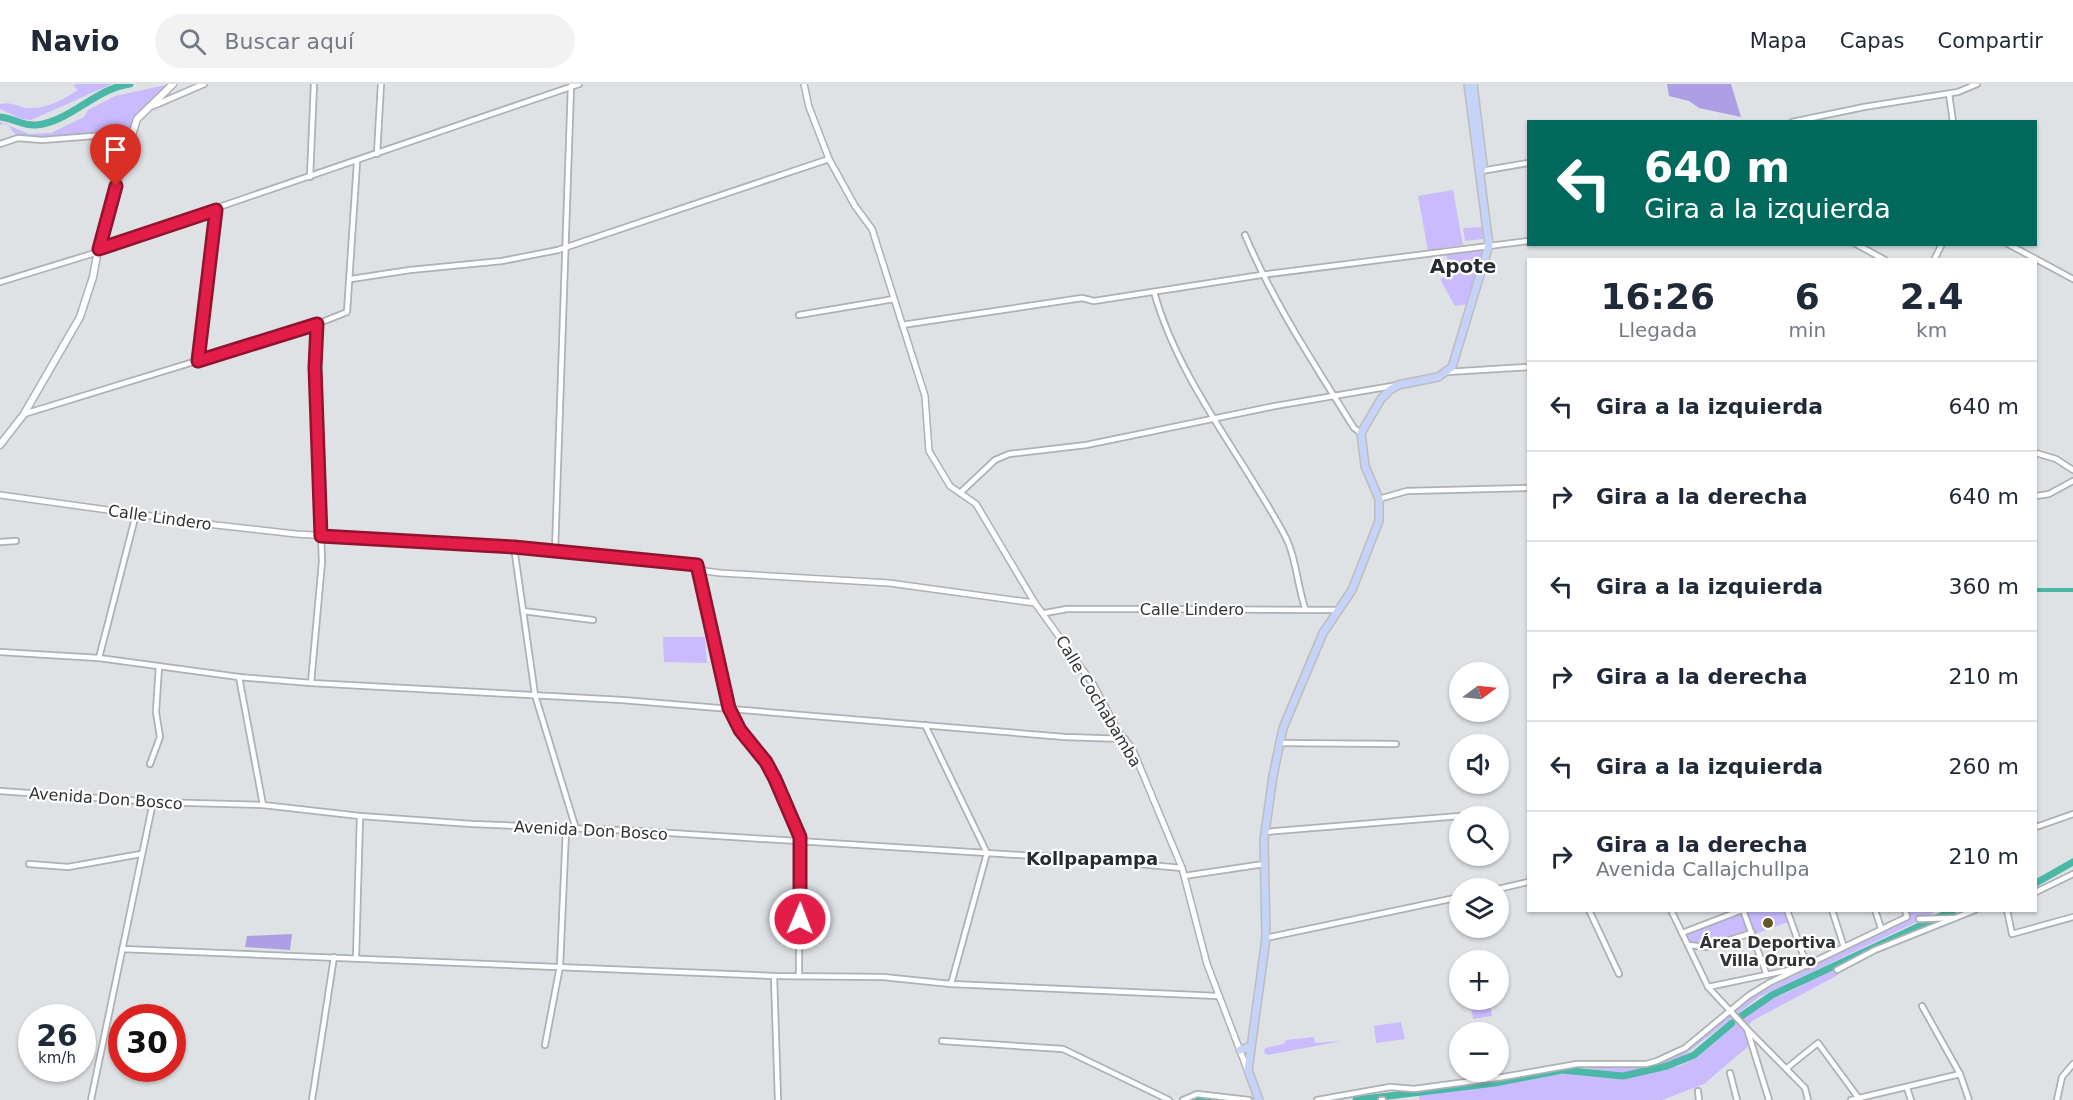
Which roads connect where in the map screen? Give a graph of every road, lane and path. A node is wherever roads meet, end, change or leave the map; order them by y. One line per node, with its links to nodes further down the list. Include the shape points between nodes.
1 (173, 84): 12 (main road)
2 (204, 84): 12 (street)
3 (314, 84): 23 (street)
4 (381, 84): 18 (street)
5 (579, 84): 10 (street)
6 (804, 84): 19 (street, Calle Cochabamba)
7 (1468, 84): 15 (main road)
8 (1473, 84): 15 (main road)
9 (1977, 84): 11 (street)
10 (571, 85): 18 (street); 30 (street)
11 (1949, 94): 13 (street); 14 (street)
12 (152, 106): 16 (main road, via 139,114)
13 (1803, 120)
14 (1953, 120)
15 (1476, 128): 22 (main road)
16 (132, 133): 17 (street, via 42,140 18,138); 31 (main road)
17 (0, 144)
18 (377, 154): 20 (street)
19 (829, 159): 30 (street); 40 (street, Calle Cochabamba, via 872,230)
20 (357, 162): 23 (street); 36 (street)
21 (1527, 163): 22 (street)
22 (1481, 171): 27 (main road)
23 (310, 177): 24 (street)
24 (216, 210): 31 (street); 44 (street)
25 (1245, 235): 35 (street)
26 (1527, 241): 27 (street)
27 (1489, 244): 35 (street); 46 (main road, via 1454,363)
28 (1860, 246): 32 (street)
29 (2012, 246): 33 (street)
30 (564, 247): 36 (street, via 502,261); 66 (street)
31 (99, 250): 38 (street); 49 (main road, via 80,318)
32 (1881, 258)
33 (2034, 258)
34 (2037, 260): 37 (street)
35 (1262, 275): 39 (street); 48 (street)
36 (351, 279): 42 (street, via 347,312)
37 (2073, 279)
38 (0, 282)
39 (1154, 292): 43 (street, via 1094,301 1082,298); 50 (street, via 1173,340)
40 (894, 299): 41 (street); 43 (street, Calle Cochabamba)
41 (799, 315)
42 (317, 324): 44 (street); 62 (street)
43 (902, 325): 57 (street, Calle Cochabamba, via 925,396 929,451 945,480)
44 (198, 361): 49 (street)
45 (1527, 367): 46 (street)
46 (1447, 372): 47 (main road)
47 (1398, 385): 48 (street); 51 (main road, via 1381,399)
48 (1334, 396): 50 (street); 51 (street)
49 (24, 414): 52 (main road)
50 (1213, 417): 57 (street, via 1086,445 1009,454 995,460); 69 (street, via 1286,536)
51 (1361, 433): 60 (main road, via 1365,466)
52 (0, 445)
53 (2037, 453): 54 (street)
54 (2073, 470)
55 (2073, 481): 59 (street)
56 (1527, 488): 60 (street, via 1407,491)
57 (960, 493): 68 (street, Calle Cochabamba, via 976,504)
58 (0, 495): 61 (street, Calle Lindero)
59 (2037, 496)
60 (1379, 499): 71 (main road, via 1379,521)
61 (136, 514): 62 (street, Calle Lindero); 75 (street)
62 (321, 536): 65 (street, Calle Lindero); 78 (street, via 320,606)
63 (16, 541): 64 (street)
64 (0, 542)
65 (514, 547): 66 (street, Calle Lindero); 70 (street)
66 (555, 551): 67 (street, Calle Lindero)
67 (697, 565): 68 (street, Calle Lindero, via 705,571 720,573 890,583); 80 (street)
68 (1035, 603): 72 (street, Calle Cochabamba)
69 (1305, 609): 71 (street, Calle Lindero); 72 (street, Calle Lindero, via 1067,609)
70 (523, 611): 73 (street); 79 (street)
71 (1340, 611): 83 (main road, via 1323,633 1308,664)
72 (1045, 613): 82 (street, Calle Cochabamba)
73 (593, 620)
74 (0, 652): 75 (street)
75 (99, 658): 76 (street)
76 (159, 666): 77 (street); 85 (street, via 156,712 160,737)
77 (239, 677): 78 (street); 88 (street)
78 (311, 683): 79 (street)
79 (534, 695): 80 (street); 93 (street)
80 (729, 708): 81 (street); 96 (street, via 784,796)
81 (925, 725): 82 (street); 97 (street)
82 (1125, 739): 101 (street, Calle Cochabamba)
83 (1279, 743): 84 (street); 95 (main road)
84 (1396, 744)
85 (150, 764)
86 (0, 791): 87 (street, Avenida Don Bosco)
87 (153, 802): 88 (street, Avenida Don Bosco); 98 (street)
88 (263, 805): 90 (street, Avenida Don Bosco)
89 (2073, 814): 92 (street)
90 (360, 816): 94 (street, Avenida Don Bosco); 129 (street)
91 (1449, 817): 95 (street)
92 (2037, 827)
93 (576, 829): 94 (street, Avenida Don Bosco); 96 (street, Avenida Don Bosco)
94 (566, 830): 130 (street)
95 (1265, 832): 100 (main road)
96 (800, 843): 97 (street, Avenida Don Bosco); 135 (street)
97 (987, 853): 101 (street, Avenida Don Bosco); 137 (street)
98 (141, 854): 99 (street, via 68,867); 127 (street)
99 (29, 864)
100 (1264, 864): 103 (street); 124 (main road)
101 (1182, 868): 103 (street, Calle Cochabamba)
102 (2073, 874): 106 (street)
103 (1184, 876): 139 (street, Calle Cochabamba)
104 (1527, 882): 105 (street)
105 (1509, 886)
106 (2037, 892)
107 (1449, 899): 124 (street)
108 (1590, 912): 134 (street)
109 (1672, 912): 122 (street)
110 (1738, 912): 122 (street)
111 (1744, 912): 123 (street)
112 (1788, 912): 131 (street)
113 (1833, 912): 126 (street)
114 (1876, 912): 121 (street)
115 (1906, 912): 121 (street, via 1907,917)
116 (1971, 912): 119 (street)
117 (2007, 912): 118 (street, via 2012,934)
118 (2073, 917)
119 (1959, 918): 120 (street); 132 (street, via 1875,950)
120 (1919, 919)
121 (1881, 927): 126 (street)
122 (1682, 933): 125 (street)
123 (1752, 933): 125 (street, via 1707,947); 133 (street)
124 (1266, 938): 145 (main road)
125 (1688, 945): 138 (street)
126 (1844, 947): 131 (street)
127 (122, 949): 128 (street); 155 (street)
128 (334, 957): 129 (street); 156 (street)
129 (356, 958): 130 (street)
130 (560, 966): 136 (street); 144 (street)
131 (1807, 966): 133 (street); 141 (street, via 1748,996)
132 (1837, 970)
133 (1766, 973): 138 (street)
134 (1619, 974)
135 (799, 975): 136 (street); 137 (street)
136 (774, 976): 157 (street)
137 (951, 984): 139 (street)
138 (1708, 987): 141 (street)
139 (1218, 996): 146 (street, Calle Cochabamba)
140 (1922, 1006): 151 (street)
141 (1730, 1012): 142 (street); 162 (street, via 1685,1048 1646,1064 1577,1064)
142 (1747, 1029): 148 (street); 165 (street)
143 (942, 1041): 158 (street, via 1063,1049)
144 (545, 1045)
145 (1251, 1046): 146 (main road); 149 (main road)
146 (1240, 1050): 149 (street, Calle Cochabamba)
147 (2073, 1064): 170 (street, via 2062,1077)
148 (1787, 1068): 154 (street, via 1818,1043); 166 (street, via 1805,1088)
149 (1248, 1070): 161 (main road, Calle Cochabamba)
150 (1730, 1073): 164 (street)
151 (1960, 1074): 152 (street); 169 (street)
152 (1907, 1088): 154 (street); 168 (street)
153 (1698, 1091): 163 (street)
154 (1860, 1099): 167 (street)
155 (92, 1100)
156 (312, 1100)
157 (778, 1100)
158 (1169, 1100)
159 (1183, 1100): 160 (street, via 1197,1094)
160 (1249, 1100)
161 (1259, 1100)
162 (1317, 1100)
163 (1699, 1100)
164 (1737, 1100)
165 (1768, 1100)
166 (1808, 1100)
167 (1851, 1100)
168 (1911, 1100)
169 (1969, 1100)
170 (2057, 1100)

